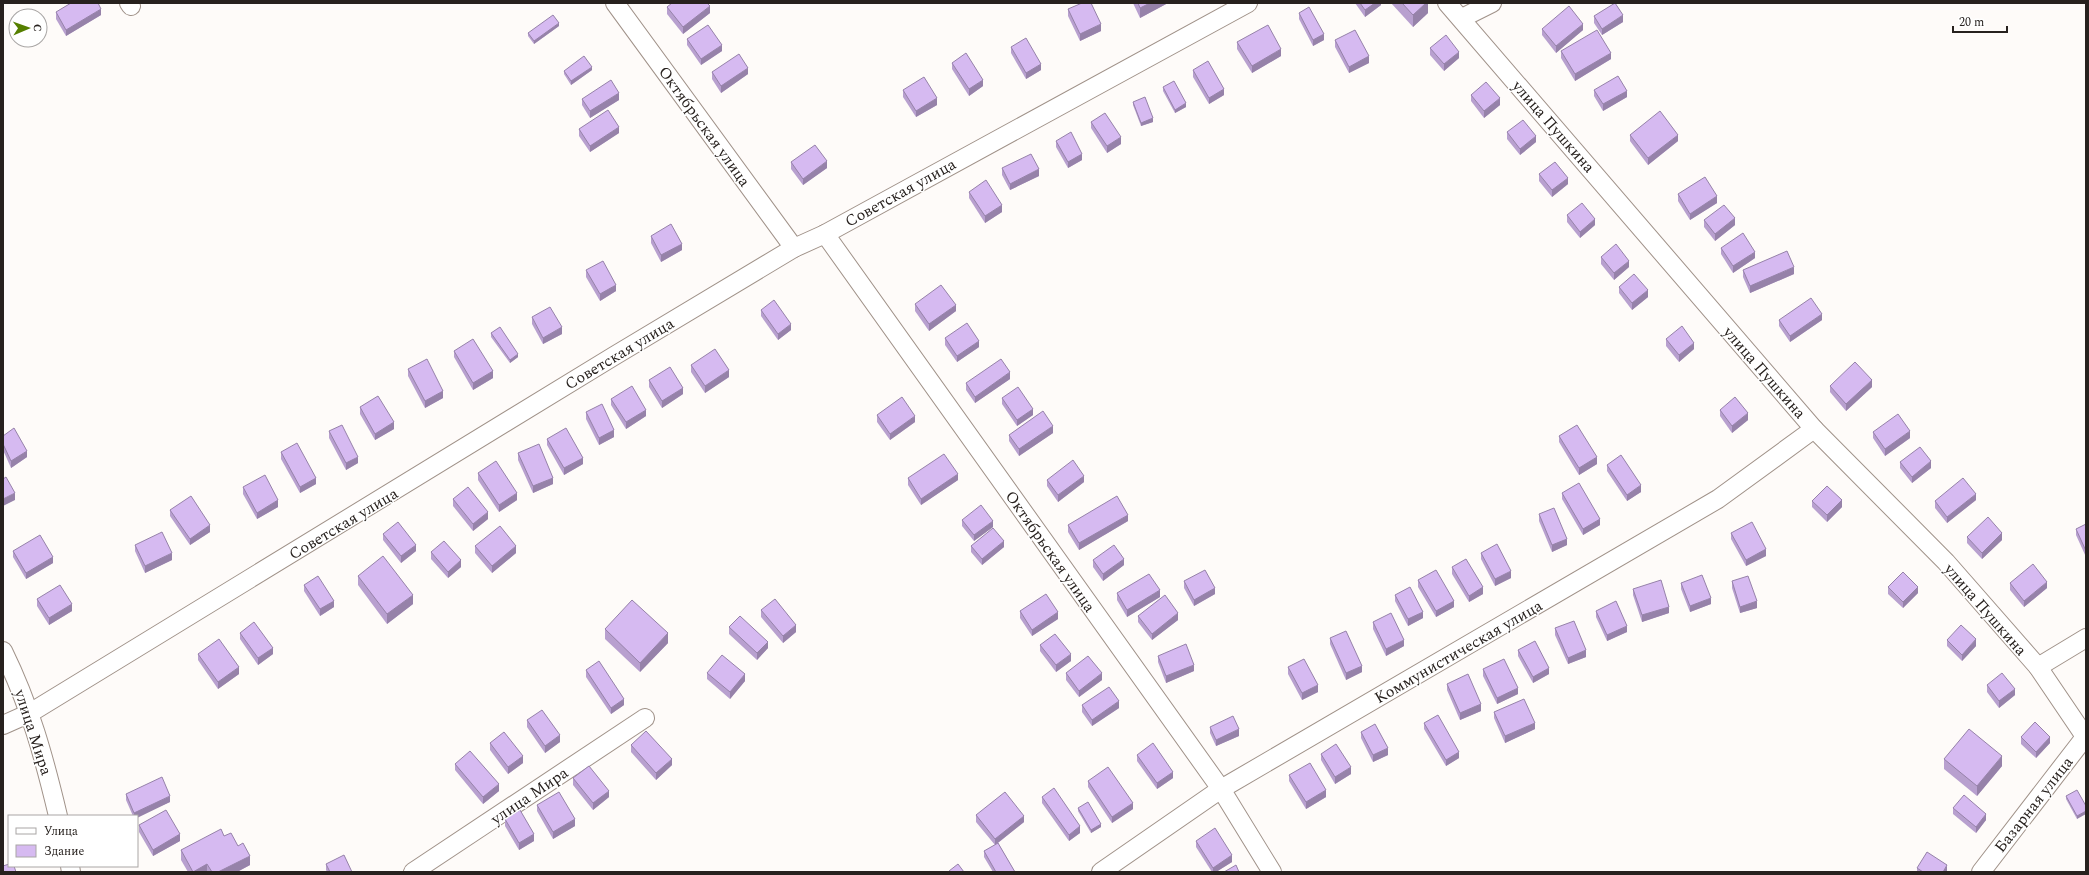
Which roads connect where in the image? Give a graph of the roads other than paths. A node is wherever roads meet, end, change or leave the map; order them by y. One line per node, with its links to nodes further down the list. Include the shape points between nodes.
1 (615, 3): 7 (street, Октябрьская улица)
2 (1248, 3): 6 (street, Советская улица)
3 (1447, 3): 5 (street, улица Пушкина)
4 (1492, 3): 5 (street)
5 (1462, 18): 8 (street, улица Пушкина)
6 (825, 234): 7 (street, Советская улица); 16 (street, Октябрьская улица)
7 (794, 248): 12 (street, Советская улица)
8 (1814, 429): 11 (street, улица Пушкина, via 1946,562); 16 (street, Коммунистическая улица, via 1718,499)
9 (2086, 638): 11 (street)
10 (3, 651): 12 (street, улица Мира)
11 (2038, 667): 15 (street, улица Пушкина)
12 (30, 712): 14 (street, Советская улица); 17 (street, улица Мира, via 41,745)
13 (645, 718): 18 (street, улица Мира)
14 (3, 725)
15 (2086, 737): 21 (street, Базарная улица)
16 (1221, 789): 19 (street, Коммунистическая улица); 20 (street, Октябрьская улица)
17 (58, 815)
18 (413, 872)
19 (1101, 872)
20 (1272, 872)
21 (1981, 872)

